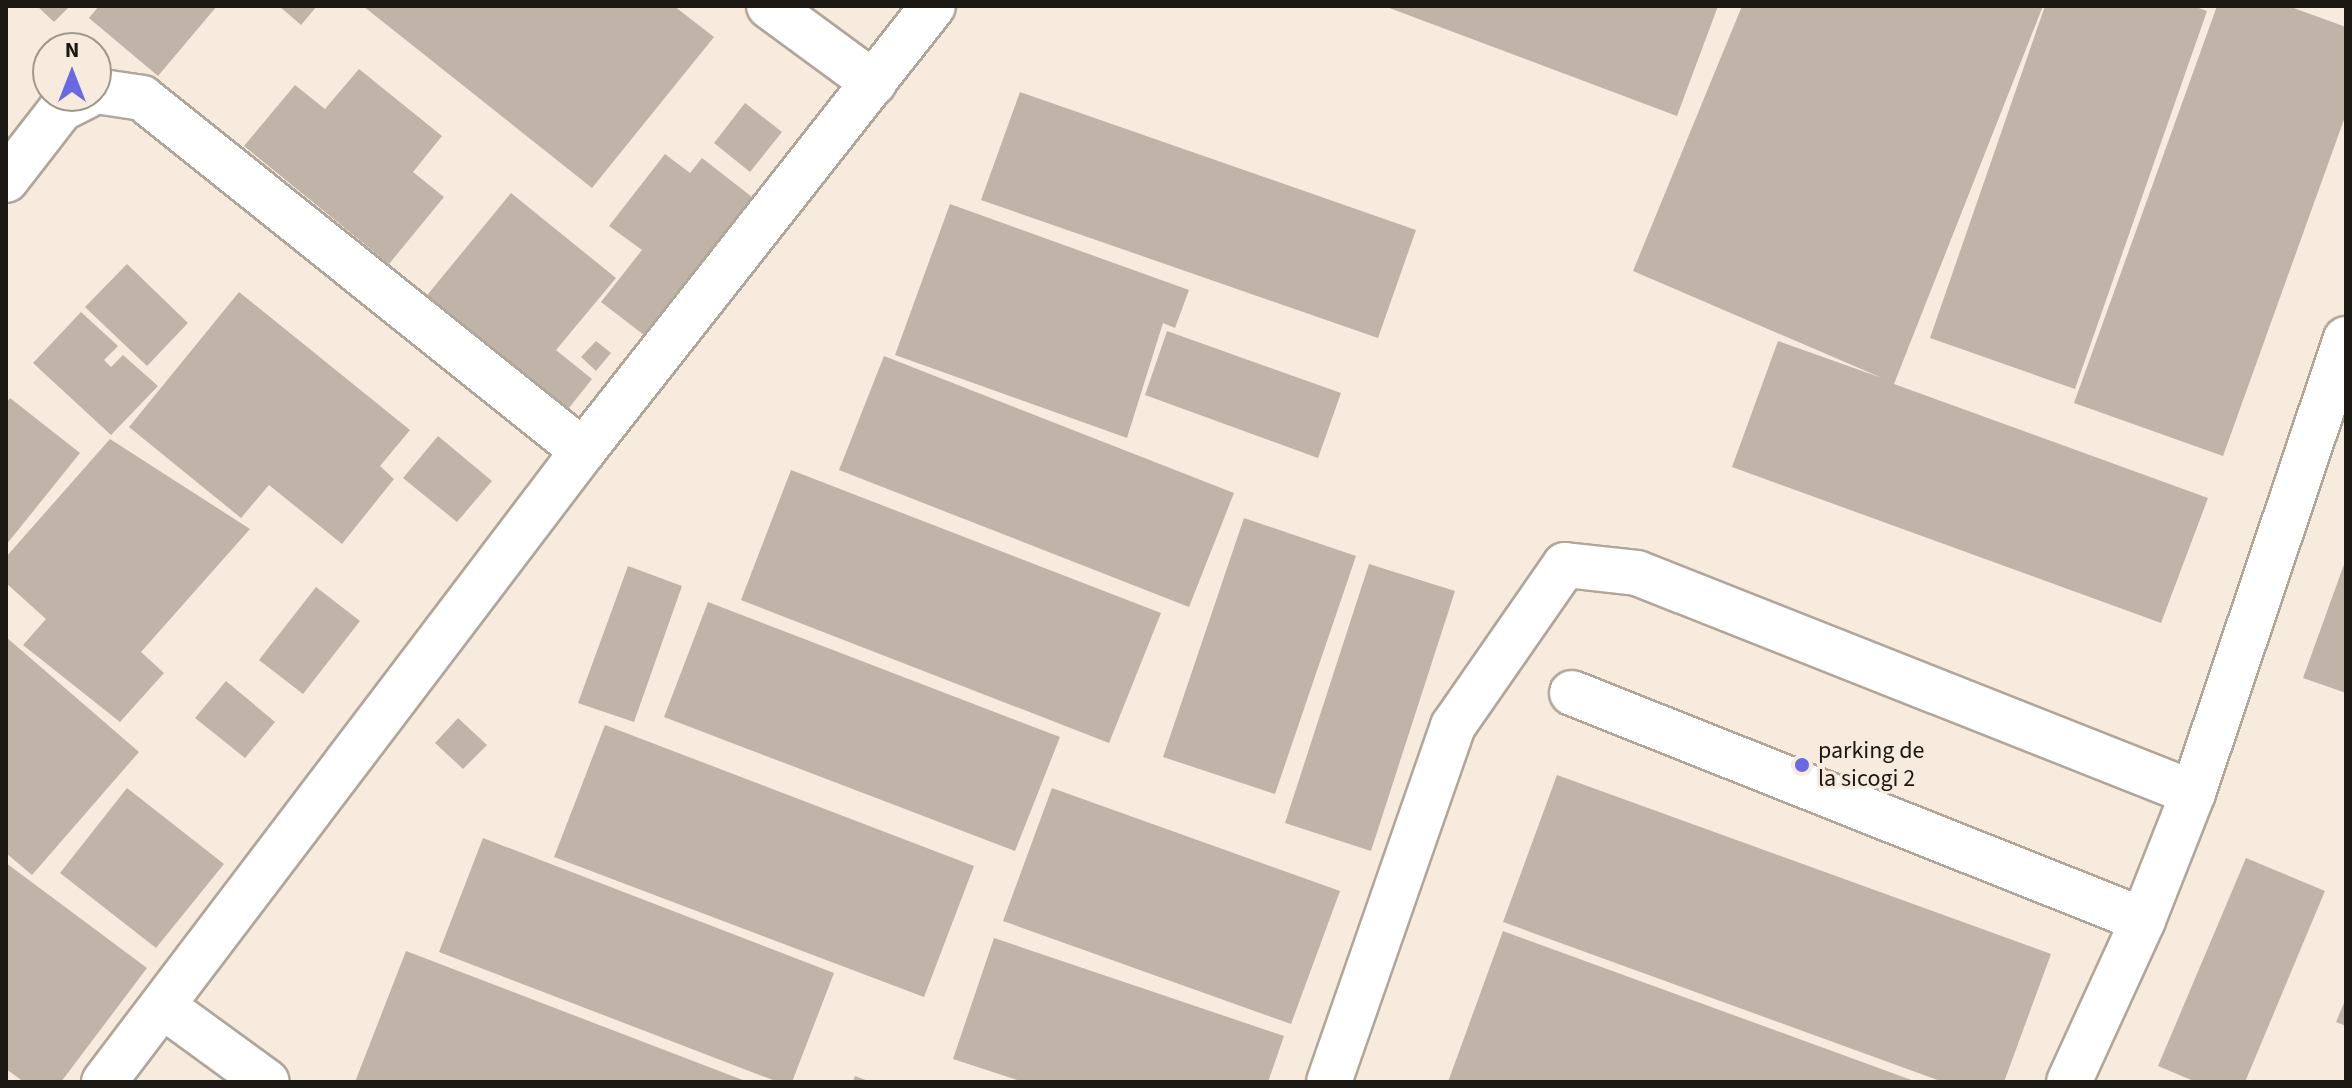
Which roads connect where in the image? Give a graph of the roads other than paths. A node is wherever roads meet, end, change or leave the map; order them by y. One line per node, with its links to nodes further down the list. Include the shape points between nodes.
1 (769, 6): 3 (street)
2 (933, 6): 3 (street)
3 (874, 83): 8 (street)
4 (112, 93): 8 (street, via 142,98)
5 (59, 112): 6 (street)
6 (6, 180)
7 (2346, 339): 10 (street)
8 (583, 451): 12 (street)
9 (1572, 693): 11 (street)
10 (2193, 793): 11 (street); 16 (street, via 1637,573 1565,565 1453,726)
11 (2143, 920): 13 (street)
12 (164, 1007): 14 (street); 15 (street)
13 (2073, 1081)
14 (104, 1082)
15 (267, 1082)
16 (1329, 1082)

